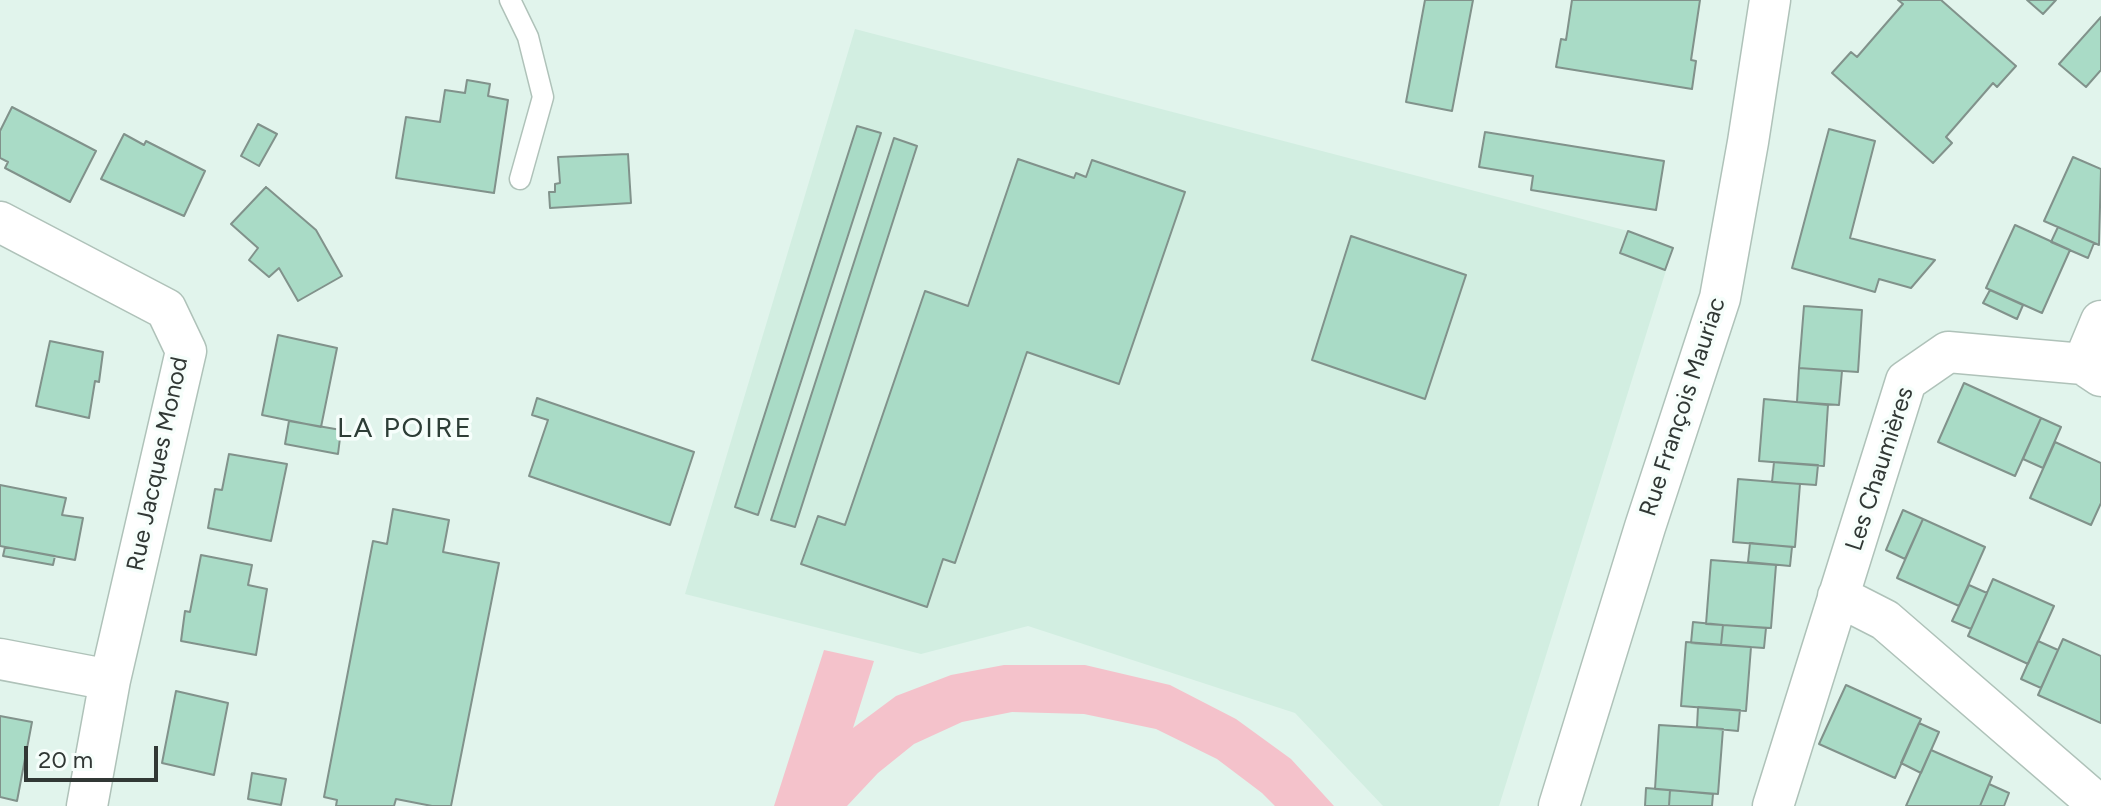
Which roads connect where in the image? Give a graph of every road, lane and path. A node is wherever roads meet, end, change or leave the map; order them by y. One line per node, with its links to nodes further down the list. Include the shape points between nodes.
1 (510, 0): 3 (lane, via 528,37 543,97)
2 (1770, 0): 11 (street, Rue François Mauriac, via 1720,298)
3 (520, 179)
4 (0, 222): 9 (street, Rue Jacques Monod, via 166,309 186,351)
5 (2101, 321): 6 (street, Les Chaumières)
6 (2092, 370): 7 (street, Les Chaumières, via 1948,352 1906,381)
7 (1838, 596): 12 (street, Les Chaumières); 13 (street, via 1885,620)
8 (0, 659): 9 (street)
9 (110, 680): 10 (street, Rue Jacques Monod)
10 (87, 806)
11 (1559, 806)
12 (1773, 806)
13 (2100, 806)

